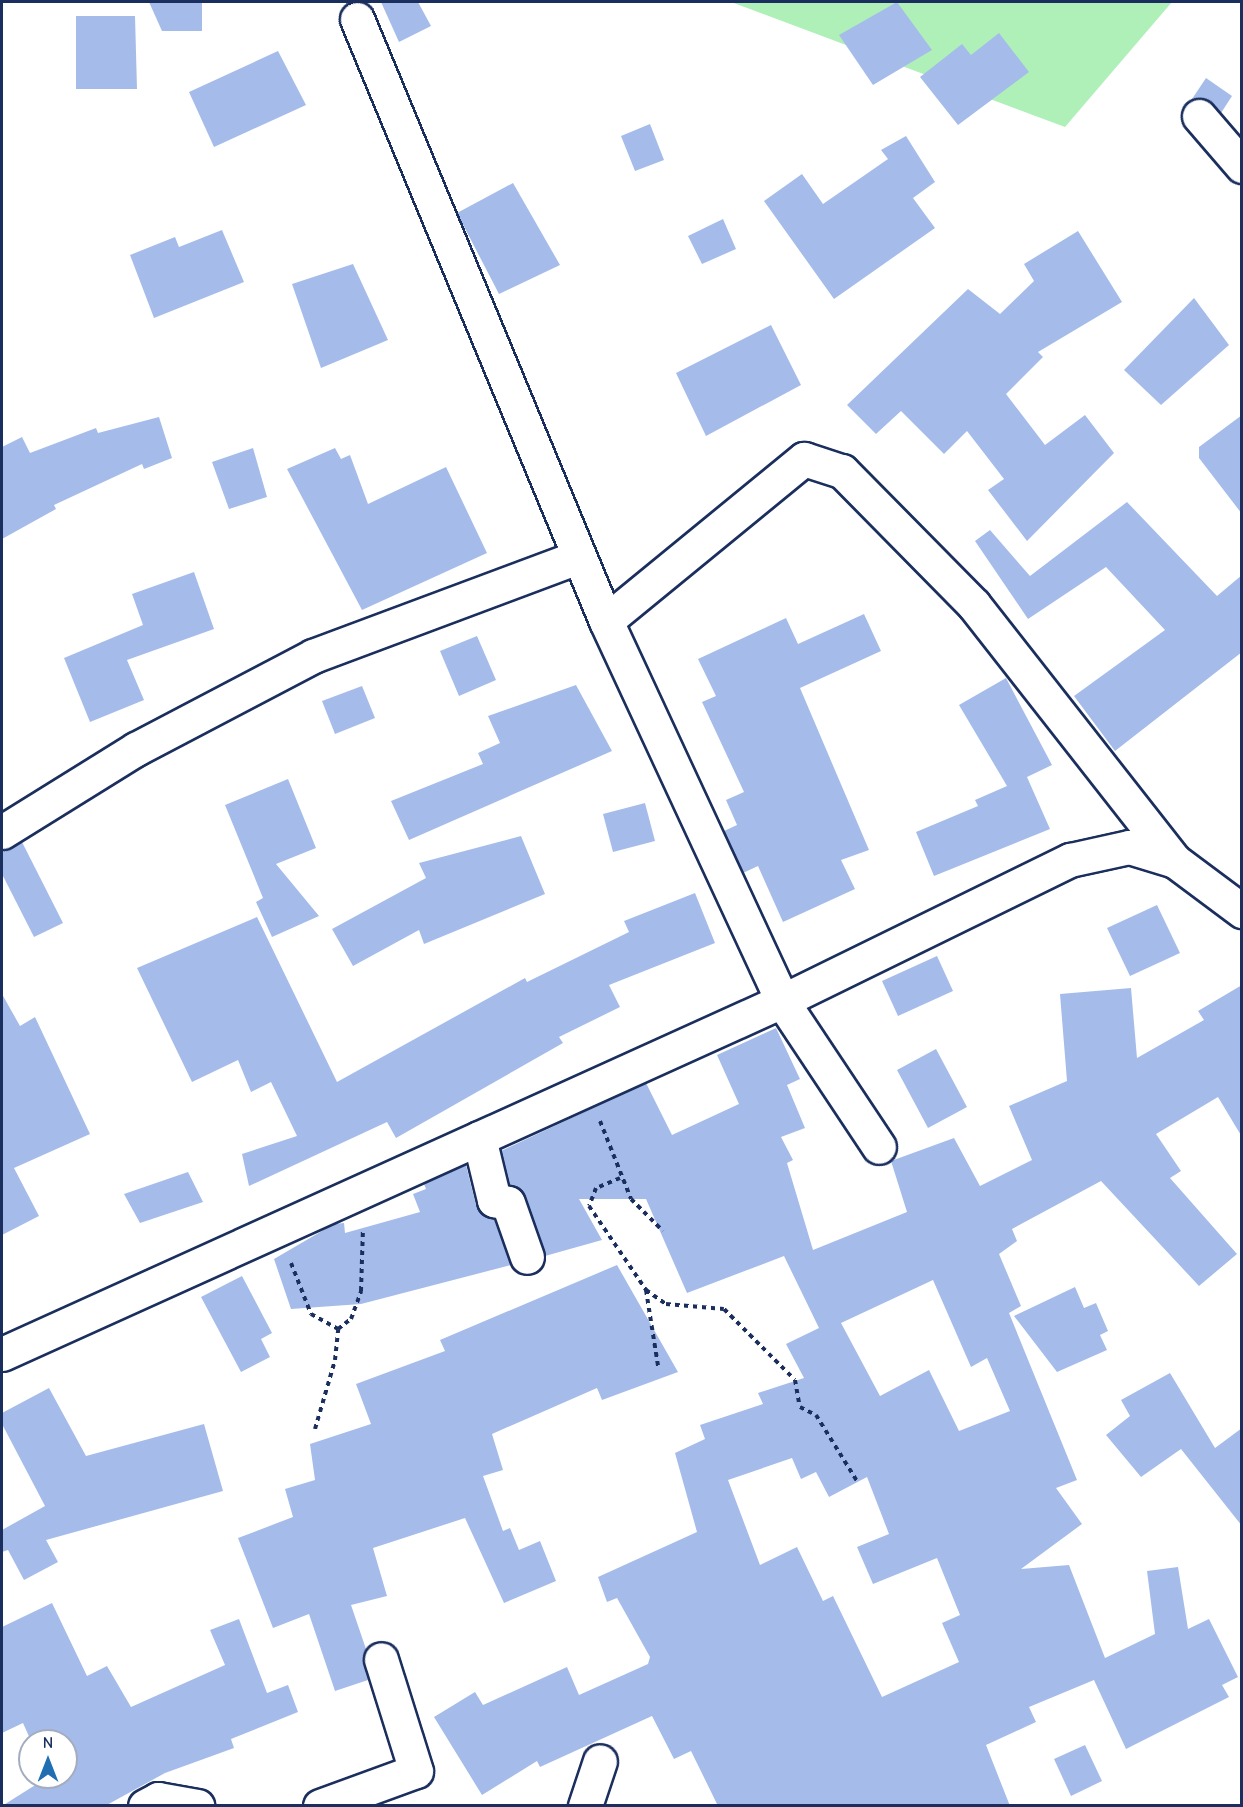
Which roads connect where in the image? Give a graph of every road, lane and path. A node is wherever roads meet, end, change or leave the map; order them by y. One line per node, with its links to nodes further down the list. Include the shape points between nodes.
1 (357, 19): 4 (street)
2 (1199, 116): 3 (street)
3 (1242, 166)
4 (579, 556): 5 (street); 6 (street, via 313,656 136,749)
5 (606, 621): 7 (street, via 804,459 842,471 974,605); 9 (street)
6 (2, 832)
7 (1175, 861): 8 (street); 9 (street, via 1129,847 1070,860)
8 (1242, 912)
9 (782, 1001): 10 (street); 12 (street)
10 (587, 1089): 11 (street); 13 (path)
11 (479, 1138): 14 (street); 17 (street, via 495,1200 508,1203)
12 (879, 1147)
13 (620, 1178): 16 (path, via 631,1199); 18 (path, via 596,1188 589,1206)
14 (353, 1194): 15 (street); 19 (path, via 363,1228 361,1291 351,1319)
15 (277, 1228): 19 (path, via 311,1314); 20 (street)
16 (663, 1231)
17 (527, 1257)
18 (646, 1290): 21 (path, via 647,1322); 23 (path, via 666,1304 724,1309 795,1380 800,1407 816,1415)
19 (338, 1329): 22 (path, via 335,1360)
20 (2, 1354)
21 (658, 1366)
22 (315, 1429)
23 (857, 1481)
24 (381, 1659): 28 (street, via 416,1771)
25 (600, 1761): 29 (street)
26 (145, 1806): 27 (street, via 158,1799)
27 (197, 1806)
28 (320, 1806)
29 (585, 1806)

